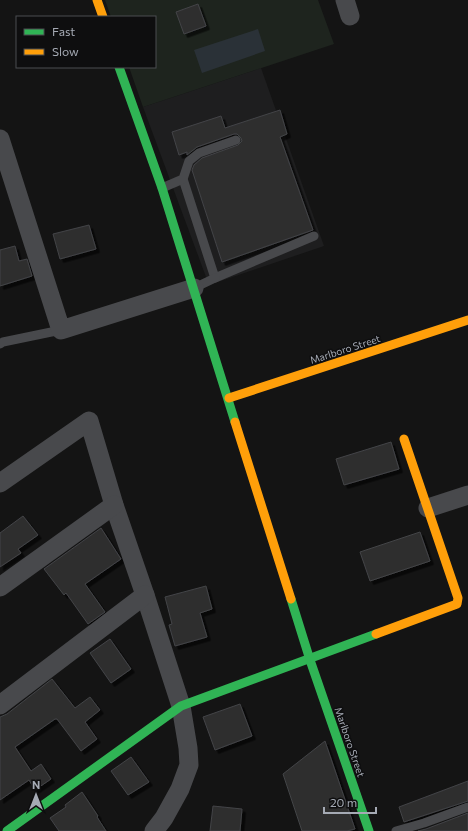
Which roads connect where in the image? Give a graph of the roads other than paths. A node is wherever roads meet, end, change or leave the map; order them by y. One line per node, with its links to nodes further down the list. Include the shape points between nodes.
1 (97, 0): 2 (street)
2 (103, 16)
3 (119, 68): 7 (street, Marlboro Street)
4 (0, 139): 12 (street)
5 (236, 140): 6 (lane, via 199,153 189,161)
6 (183, 179): 7 (lane); 9 (lane)
7 (162, 188): 10 (street, Marlboro Street)
8 (314, 236): 9 (lane)
9 (215, 278): 10 (lane)
10 (194, 288): 12 (street); 14 (street, Marlboro Street)
11 (468, 320): 14 (street, Marlboro Street)
12 (61, 330): 13 (lane)
13 (0, 344)
14 (229, 398): 22 (street, Marlboro Street)
15 (404, 438): 19 (street)
16 (0, 483): 18 (street, via 89,421)
17 (468, 495): 19 (street)
18 (114, 505): 20 (street); 21 (street)
19 (428, 508): 22 (street, via 458,598 457,604)
20 (0, 587)
21 (145, 595): 23 (street); 24 (street)
22 (310, 660): 24 (street); 29 (street, Marlboro Street)
23 (0, 705)
24 (181, 706): 27 (street); 28 (street, via 189,765 177,795)
25 (468, 807): 26 (lane)
26 (413, 829): 30 (lane)
27 (7, 831)
28 (154, 831)
29 (369, 831)
30 (396, 831)

